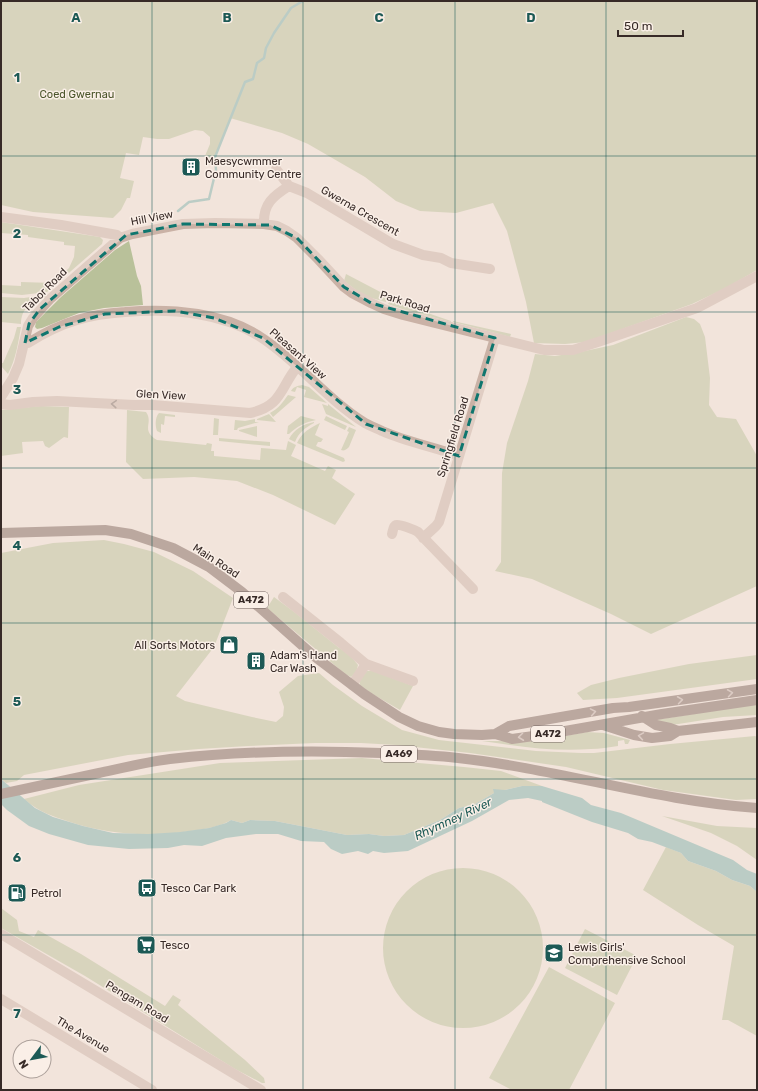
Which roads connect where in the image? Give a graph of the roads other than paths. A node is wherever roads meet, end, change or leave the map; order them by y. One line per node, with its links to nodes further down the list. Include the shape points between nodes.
1 (276, 169): 2 (street)
2 (289, 186): 4 (street, via 270,200 265,211); 6 (street, Gwerna Crescent, via 307,193 393,244 451,263)
3 (1, 217): 5 (street, Hill View, via 61,225 117,235)
4 (264, 224): 5 (street, Hill View, via 183,224); 8 (street, Park Road, via 277,226 297,238 344,287 371,303 403,315)
5 (120, 238): 9 (street, Tabor Road, via 40,309 29,324)
6 (490, 269)
7 (757, 276): 8 (street, Park Road, via 697,308 572,350 544,350)
8 (495, 338): 13 (street, Springfield Road)
9 (24, 343): 10 (street, Pleasant View, via 79,319 152,310 175,311 214,318 249,330 276,348); 11 (street, Tabor Road, via 19,364)
10 (297, 367): 12 (street, Glen View, one-way to 12, via 276,401 259,412 250,414 57,400); 13 (street, Pleasant View, via 366,424)
11 (1, 397)
12 (1, 404)
13 (459, 456): 16 (street, Springfield Road, via 439,522)
14 (1, 533): 21 (main road, Main Road / A472, via 105,530 131,534 173,548 209,567 242,592 314,656)
15 (392, 534): 16 (street, via 394,527 400,525 414,530)
16 (423, 538): 17 (street)
17 (473, 589)
18 (282, 597): 19 (street)
19 (366, 664): 20 (street); 21 (street)
20 (413, 682)
21 (352, 685): 29 (main road, Main Road / A472, via 399,717 418,726 454,734)
22 (757, 688): 24 (main road, one-way to 22)
23 (757, 700): 25 (main road)
24 (629, 707): 25 (main road, A472); 29 (main road, A472, one-way to 24, via 509,726)
25 (643, 717): 27 (main road); 28 (main road, A472, via 656,725)
26 (757, 722): 28 (main road, A472)
27 (601, 725): 28 (main road, A472, one-way to 27, via 670,736 646,737); 29 (main road, A472, one-way to 29, via 512,738)
28 (678, 731)
29 (495, 734)
30 (1, 794): 31 (main road, A469, via 169,760 226,754 331,751 457,758 522,767 724,806)
31 (757, 808)
32 (1, 934): 34 (street, Pengam Road)
33 (1, 999): 35 (street, The Avenue)
34 (247, 1086): 36 (street, Pengam Road)
35 (152, 1090)
36 (261, 1090)

